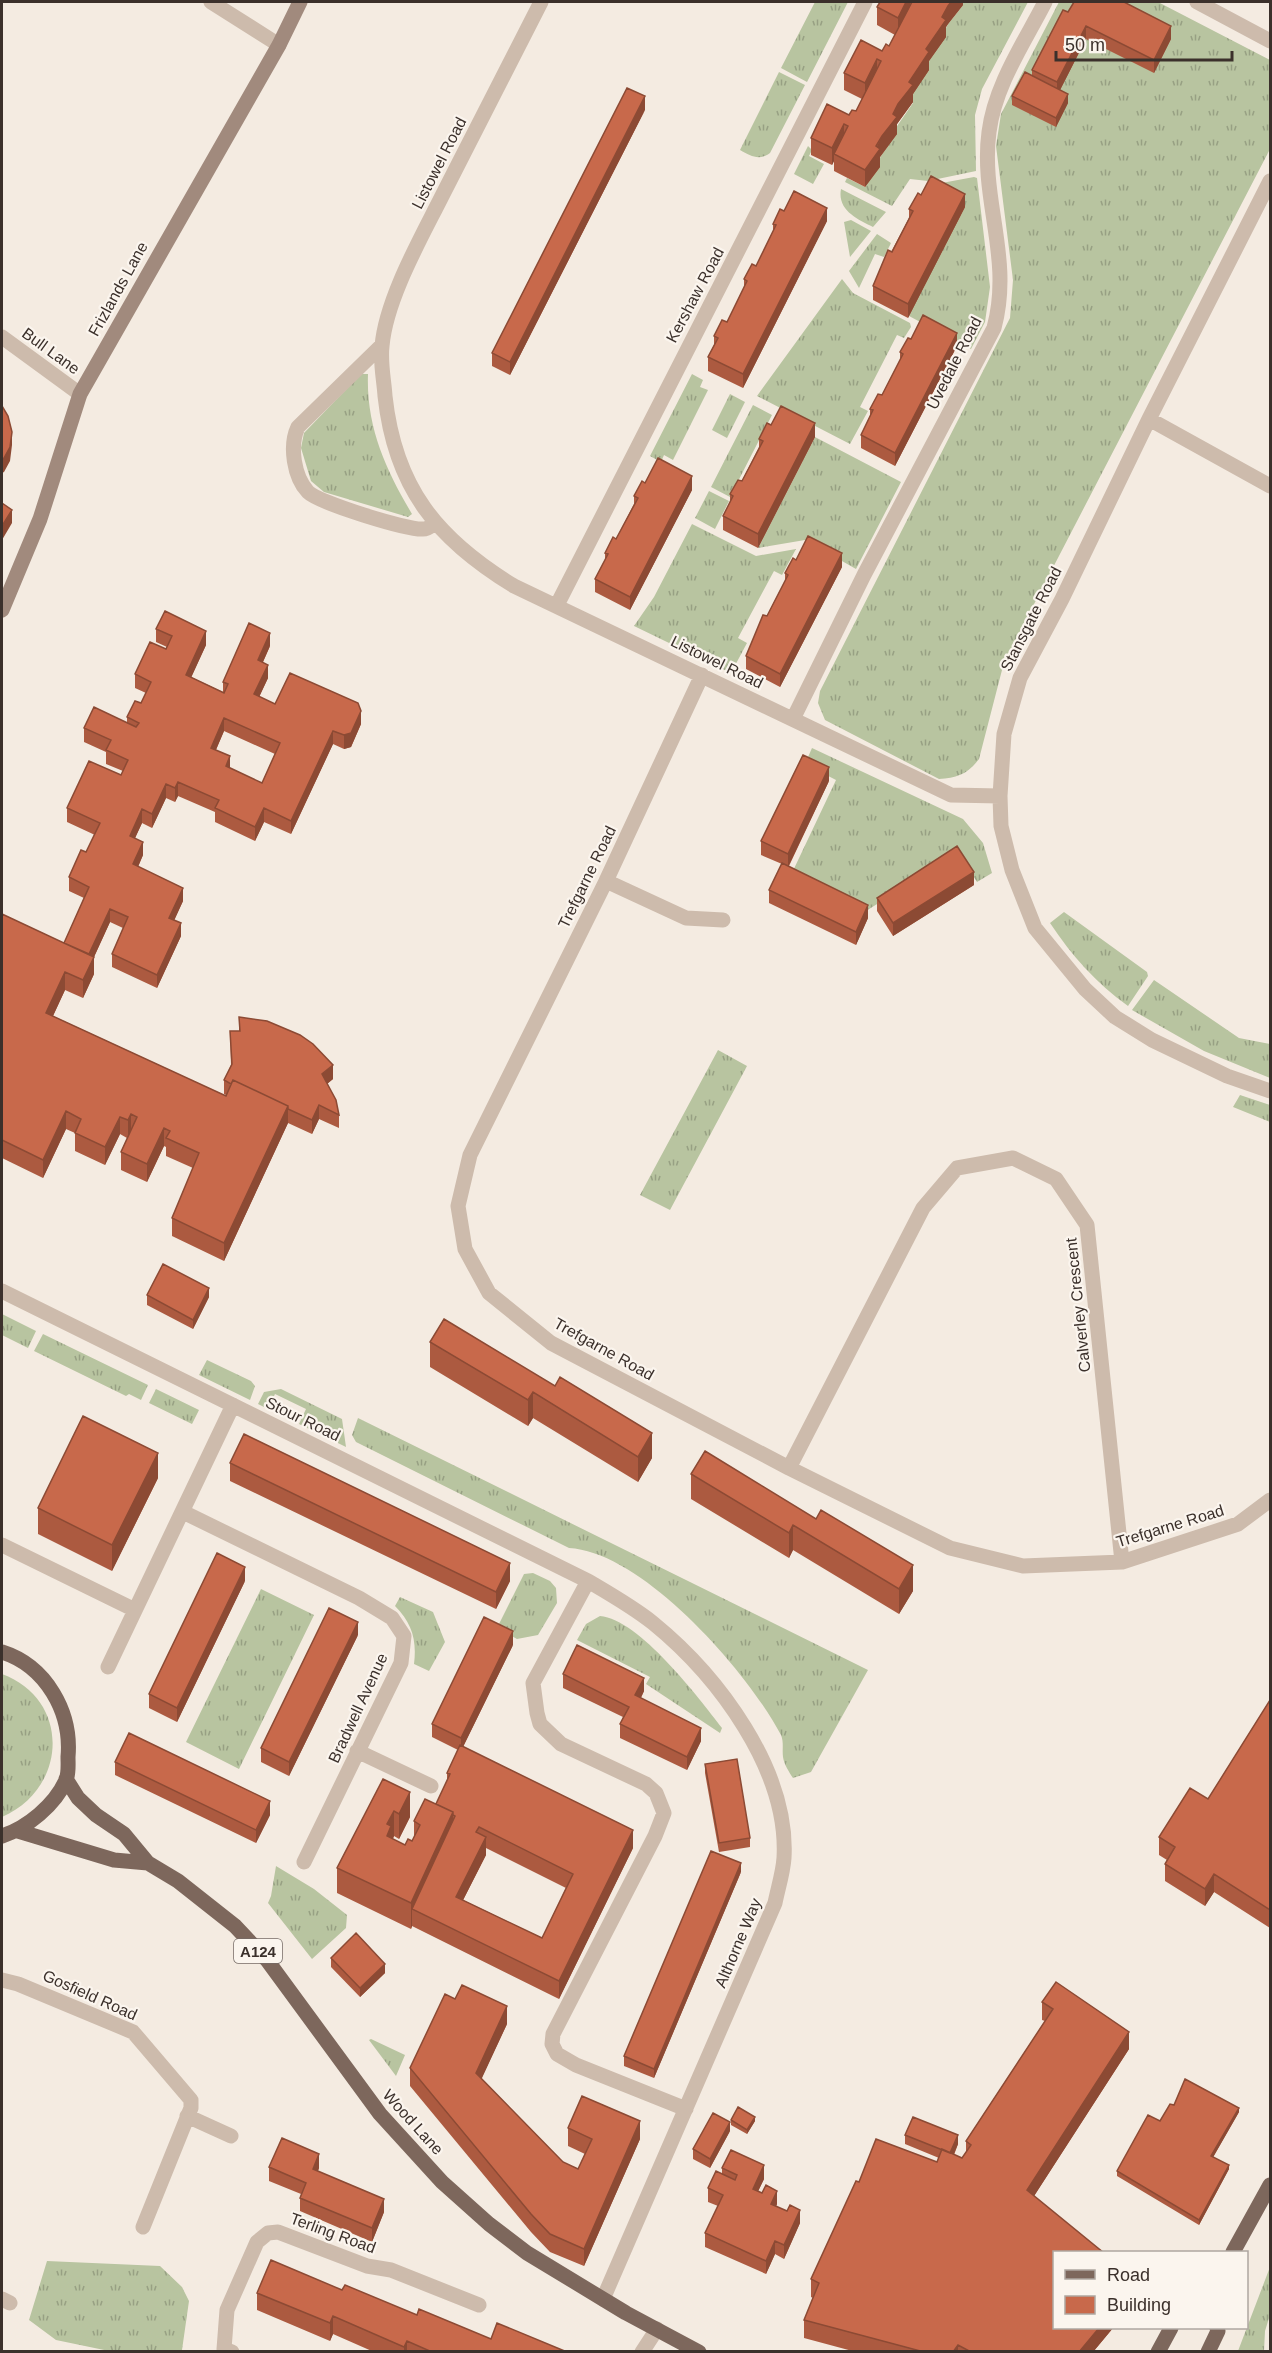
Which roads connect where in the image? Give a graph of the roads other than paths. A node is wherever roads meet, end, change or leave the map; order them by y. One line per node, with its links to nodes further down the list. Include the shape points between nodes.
1 (211, 2): 8 (street)
2 (300, 2): 8 (street, Frizlands Lane)
3 (541, 2): 11 (street, Listowel Road, via 424,231 396,294)
4 (865, 2): 16 (street, Kershaw Road)
5 (1045, 2): 19 (street, Uvedale Road, via 1001,86 991,116 988,171 1002,277 994,328 864,575)
6 (1197, 2): 7 (street)
7 (1270, 40)
8 (279, 45): 12 (street, Frizlands Lane)
9 (1270, 181): 13 (street, Stansgate Road)
10 (2, 337): 12 (street, Bull Lane)
11 (382, 345): 15 (street, Listowel Road, via 389,428 401,465); 15 (street, via 298,427 293,455 302,484 319,500 404,527 425,529)
12 (80, 394): 17 (street, Frizlands Lane, via 40,519)
13 (1149, 419): 14 (street); 20 (street, Stansgate Road, via 1020,678 1004,734)
14 (1270, 486)
15 (435, 523): 16 (street, Listowel Road, via 476,563)
16 (556, 605): 18 (street, Listowel Road)
17 (2, 610)
18 (702, 675): 19 (street, Listowel Road); 21 (street, Trefgarne Road)
19 (794, 719): 20 (street, Listowel Road, via 951,795)
20 (1000, 796): 23 (street, Stansgate Road, via 1001,826 1012,870 1035,928 1085,989 1115,1017 1152,1040 1227,1076)
21 (606, 881): 22 (street, via 686,918); 26 (street, Trefgarne Road, via 470,1155 459,1206 465,1249 489,1293 551,1343)
22 (723, 920)
23 (1270, 1091)
24 (2, 1291): 25 (street, Stour Road)
25 (234, 1405): 28 (street); 31 (street, Stour Road)
26 (789, 1468): 30 (street, Trefgarne Road, via 950,1548 1023,1566); 30 (street, Calverley Crescent, via 923,1208 957,1168 1013,1158 1056,1179 1088,1225)
27 (1270, 1500): 30 (street, Trefgarne Road, via 1238,1524)
28 (183, 1512): 32 (street); 35 (street, Bradwell Avenue, via 392,1618 404,1636 401,1663)
29 (2, 1545): 32 (street)
30 (1122, 1562)
31 (588, 1581): 43 (street, Althorne Way, via 654,1623 699,1667 739,1720 769,1772 779,1806 784,1858 775,1903); 43 (street, via 533,1683 540,1724 561,1744 646,1784 656,1794 664,1813 552,2044 557,2054 576,2065)
32 (135, 1610): 34 (street)
33 (2, 1652): 36 (main road, via 44,1679 57,1698 68,1729)
34 (108, 1667)
35 (357, 1751): 37 (street); 40 (street, Bradwell Avenue)
36 (66, 1779): 38 (main road, via 39,1814); 41 (main road, Wood Lane / A124, via 78,1798 124,1834)
37 (431, 1786)
38 (18, 1831): 39 (main road); 41 (main road, Wood Lane / A124, via 114,1860)
39 (2, 1836)
40 (304, 1862)
41 (148, 1863): 49 (main road, Wood Lane / A124, via 178,1881 235,1926 267,1960 380,2114 442,2182 527,2253)
42 (2, 1980): 44 (street, Gosfield Road, via 133,2032 191,2100)
43 (686, 2109): 49 (street, Althorne Way)
44 (188, 2116): 45 (street); 47 (street)
45 (231, 2136)
46 (1270, 2185): 48 (main road)
47 (142, 2227)
48 (1234, 2251)
49 (603, 2299): 51 (main road, Wood Lane / A124)
50 (479, 2305): 54 (street, Terling Road, via 391,2270 366,2266 278,2232 268,2233 257,2242 227,2310 224,2349)
51 (657, 2329): 55 (street); 56 (main road, Wood Lane / A124)
52 (1170, 2329): 57 (main road)
53 (1217, 2329): 58 (main road)
54 (232, 2352)
55 (642, 2352)
56 (699, 2352)
57 (1158, 2352)
58 (1208, 2352)

